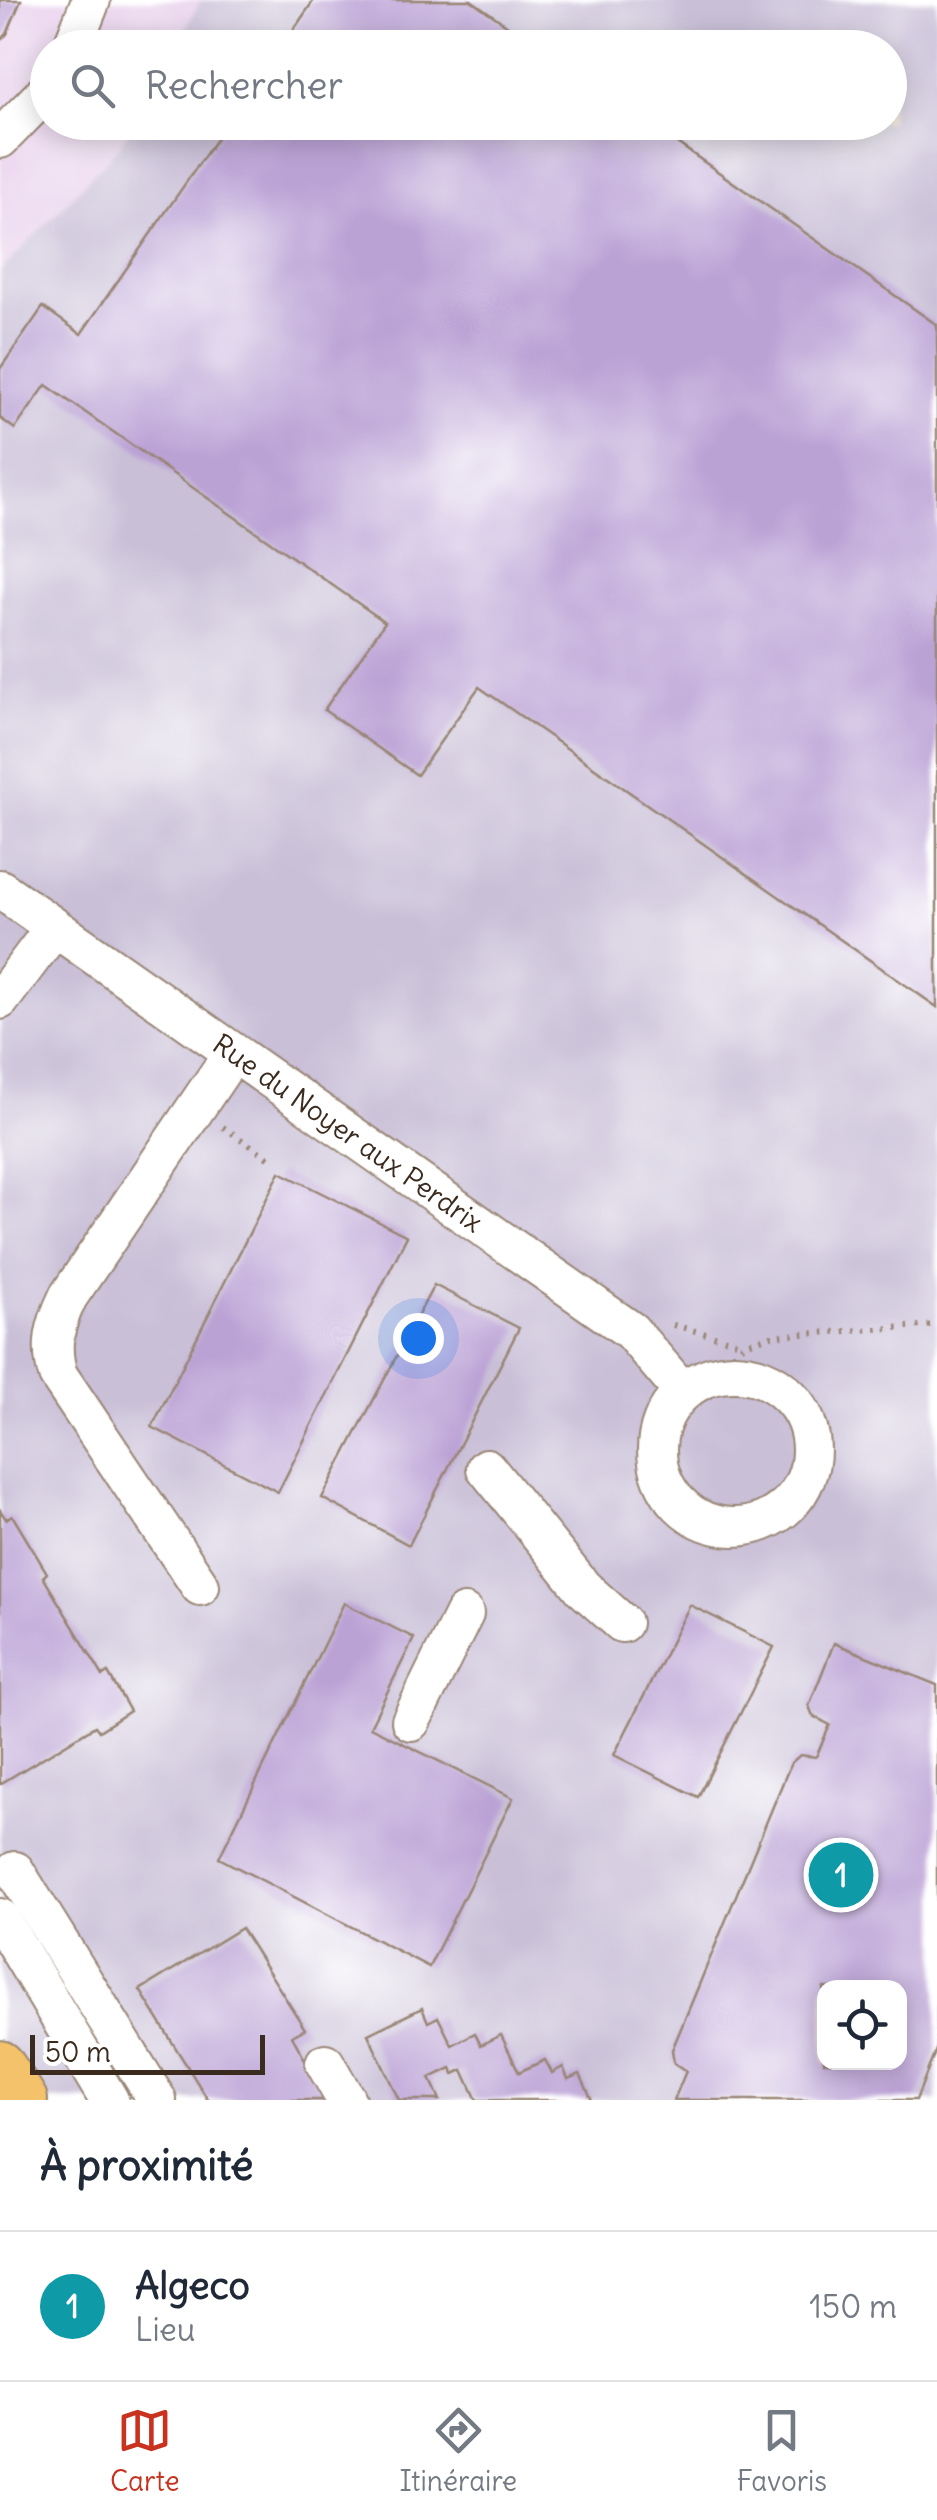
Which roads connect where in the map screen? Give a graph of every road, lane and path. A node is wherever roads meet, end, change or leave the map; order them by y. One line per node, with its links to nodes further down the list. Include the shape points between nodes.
1 (91, 0): 2 (street)
2 (79, 30)
3 (30, 108): 4 (street)
4 (0, 138)
5 (0, 889): 6 (street, Rue du Noyer aux Perdrix)
6 (54, 928): 7 (street); 8 (street, Rue du Noyer aux Perdrix)
7 (0, 1000)
8 (233, 1052): 12 (street, Rue du Noyer aux Perdrix); 14 (street, via 68,1296 55,1323 52,1353 58,1375)
9 (210, 1118): 10 (path)
10 (275, 1162)
11 (937, 1325): 12 (path, via 770,1336 744,1344)
12 (697, 1384)
13 (486, 1468): 16 (street, via 583,1588)
14 (200, 1586)
15 (464, 1614): 17 (street)
16 (622, 1624)
17 (411, 1721)
18 (15, 1871): 24 (street)
19 (0, 1918): 23 (street)
20 (325, 2063): 25 (street)
21 (0, 2065): 22 (main road)
22 (23, 2100)
23 (109, 2100)
24 (157, 2100)
25 (346, 2100)

